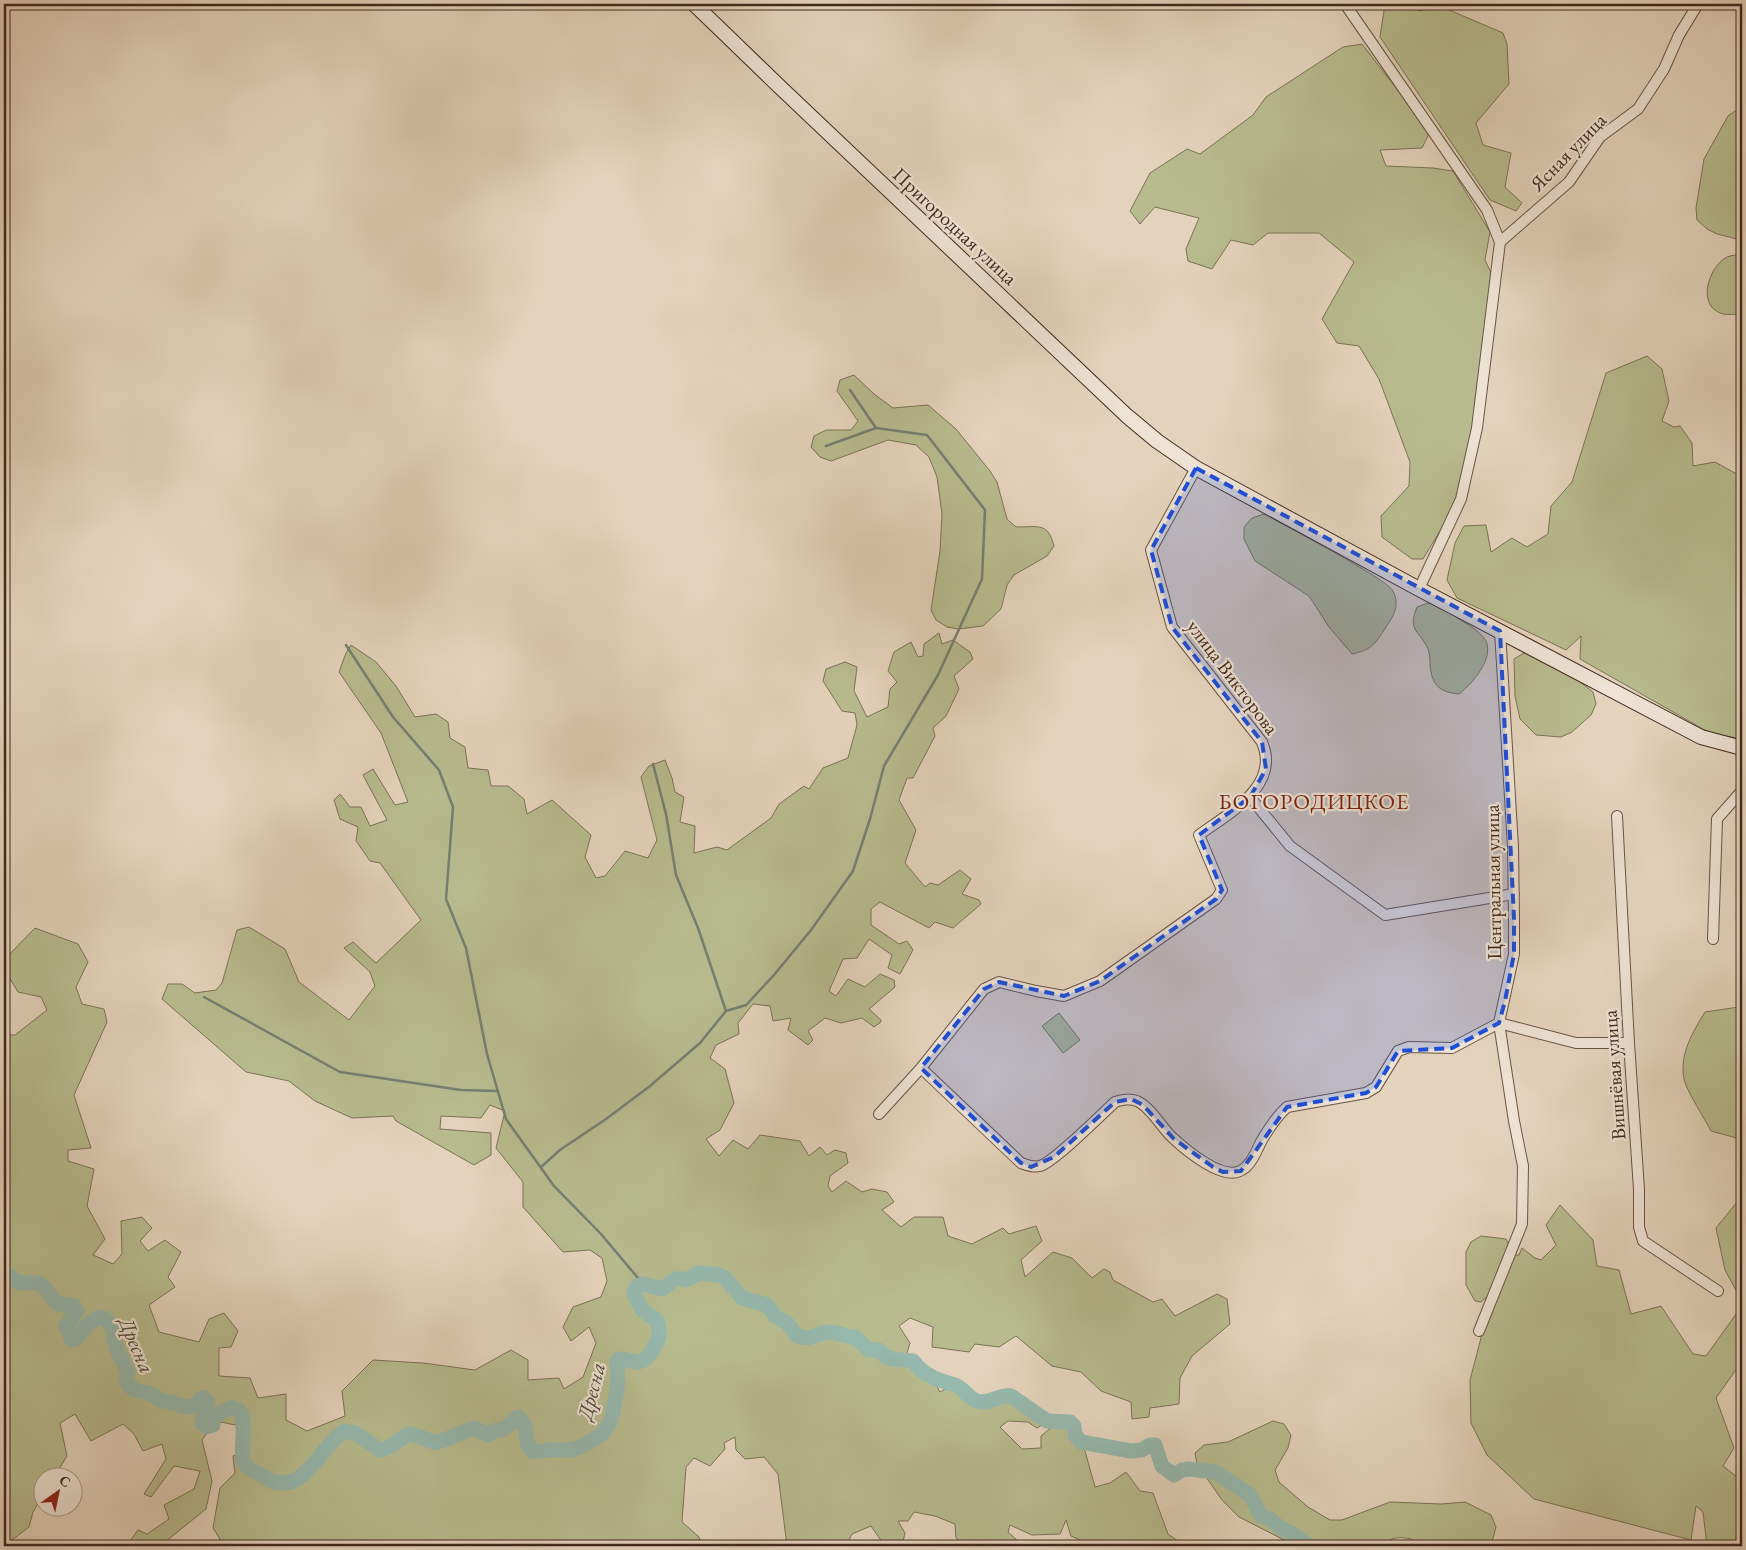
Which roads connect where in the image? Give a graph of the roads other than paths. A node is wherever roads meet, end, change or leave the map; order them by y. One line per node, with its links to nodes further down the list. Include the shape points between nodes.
1 (694, 4): 5 (street, Пригородная улица, via 1127,416)
2 (1345, 4): 4 (street, via 1487,210)
3 (1698, 4): 4 (street, Ясная улица, via 1664,69 1638,109 1600,137 1569,182)
4 (1500, 242): 6 (street, via 1477,428 1461,499)
5 (1196, 468): 6 (street, Пригородная улица); 10 (street, улица Викторова, via 1151,550 1172,627 1266,750 1266,769)
6 (1420, 589): 7 (street, Пригородная улица)
7 (1500, 631): 8 (street, Пригородная улица, via 1701,737); 12 (street, Центральная улица)
8 (1742, 748)
9 (1742, 793): 13 (street, via 1717,819)
10 (1250, 797): 12 (street, via 1290,846 1385,915); 16 (street, улица Викторова, via 1199,835 1222,890 1216,898 1100,981 1064,996 999,982 984,989)
11 (1617, 816): 15 (street, Вишнёвая улица)
12 (1514, 894): 14 (street, Центральная улица, via 1514,954)
13 (1713, 939)
14 (1499, 1024): 15 (street, via 1576,1044); 16 (street, via 1452,1048 1410,1047 1398,1051 1376,1087 1366,1093 1287,1107 1263,1138 1250,1164 1234,1173 1223,1172 1198,1158 1174,1139 1143,1105 1130,1099 1114,1102 1054,1157 1040,1166 1031,1166 1021,1162); 19 (street, Центральная улица, via 1523,1166 1522,1224)
15 (1629, 1043): 18 (street, Вишнёвая улица, via 1639,1226 1643,1241)
16 (921, 1068): 17 (street)
17 (879, 1114)
18 (1718, 1291)
19 (1479, 1331)

